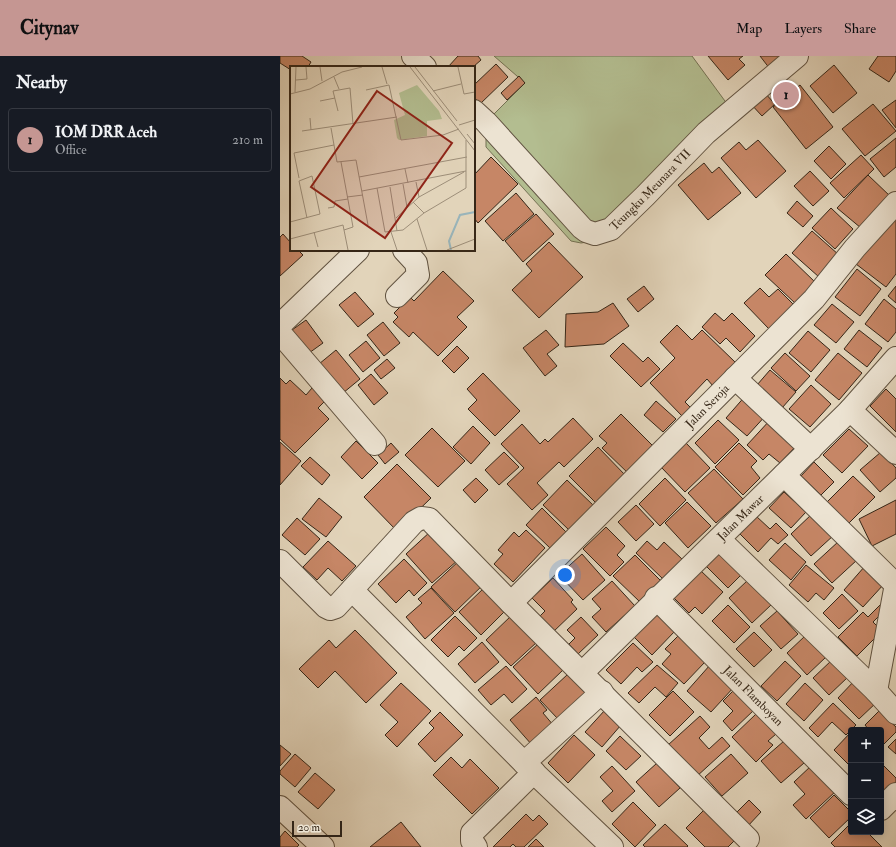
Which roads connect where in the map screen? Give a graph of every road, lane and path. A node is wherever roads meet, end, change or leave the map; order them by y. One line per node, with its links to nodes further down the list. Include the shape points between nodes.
1 (413, 56): 3 (street)
2 (797, 56): 4 (street, Teungku Meunara VII, via 706,133 611,229 600,233 586,232)
3 (424, 66)
4 (478, 123)
5 (896, 203): 12 (street, Jalan Seroja, via 855,248 814,300)
6 (357, 251): 9 (street)
7 (405, 251): 8 (street, via 416,263 418,275)
8 (397, 296)
9 (280, 325)
10 (280, 333): 14 (street)
11 (896, 358): 13 (street, Jalan Mawar)
12 (735, 378): 15 (street); 23 (street, Jalan Seroja)
13 (850, 410): 15 (street, Jalan Mawar); 16 (street)
14 (375, 444)
15 (811, 449): 17 (street, Jalan Mawar)
16 (896, 453)
17 (784, 475): 18 (street, Jalan Mawar); 20 (street)
18 (719, 539): 22 (street, Jalan Mawar); 25 (street)
19 (280, 561): 21 (street, via 326,607 336,607)
20 (896, 585): 25 (street)
21 (352, 590): 23 (street, via 414,522 421,518 429,519); 28 (street)
22 (656, 598): 24 (street, Jalan Mawar); 29 (street, Jalan Flamboyan)
23 (510, 603): 24 (street)
24 (582, 673): 26 (street)
25 (876, 691): 27 (street)
26 (602, 692): 28 (street); 33 (street)
27 (896, 713)
28 (529, 767): 35 (street, via 472,833 472,841); 36 (street)
29 (848, 791)
30 (896, 794): 31 (street)
31 (884, 805)
32 (280, 807): 34 (street)
33 (748, 839)
34 (323, 847)
35 (476, 847)
36 (612, 847)

